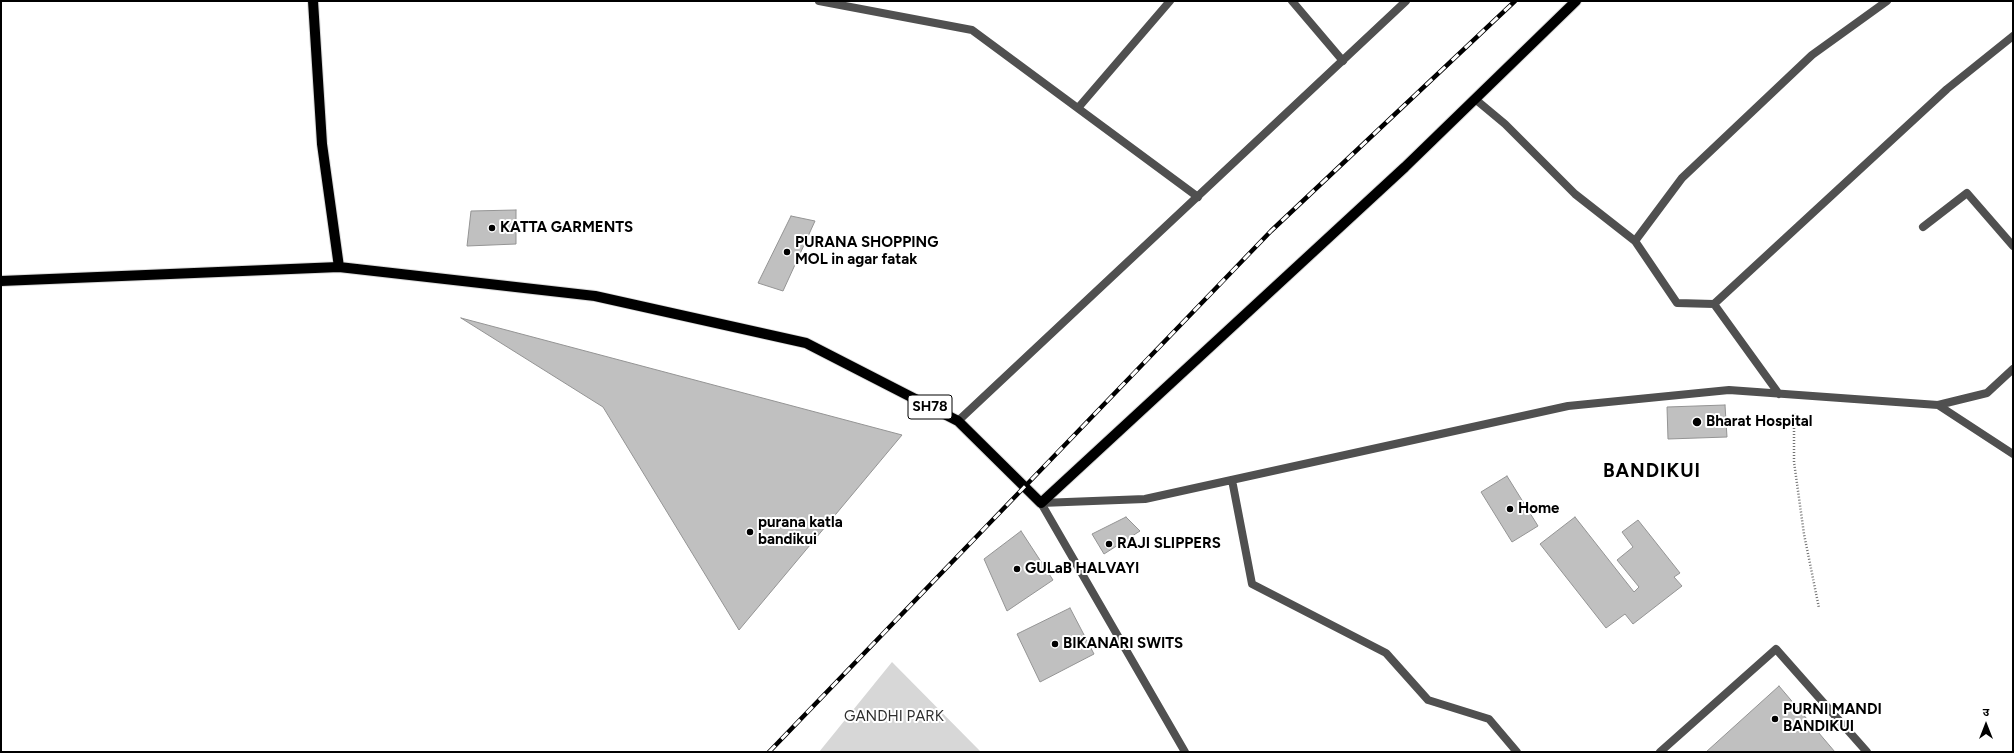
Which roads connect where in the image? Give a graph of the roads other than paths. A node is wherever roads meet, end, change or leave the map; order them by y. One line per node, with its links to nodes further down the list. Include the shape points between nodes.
1 (313, 1): 16 (main road, via 322,144)
2 (819, 1): 11 (street, via 972,30)
3 (1170, 1): 11 (street)
4 (1292, 1): 9 (street)
5 (1406, 1): 9 (street)
6 (1576, 1): 10 (main road)
7 (1887, 1): 14 (street, via 1812,55 1688,173)
8 (2013, 36): 18 (street, via 1947,89)
9 (1343, 61): 12 (street)
10 (1475, 99): 14 (street, via 1575,194); 25 (main road, via 1405,167)
11 (1078, 108): 12 (street)
12 (1198, 197): 22 (street)
13 (1923, 227): 15 (street, via 1967,193)
14 (1635, 241): 18 (street, via 1677,303)
15 (2013, 246)
16 (339, 267): 17 (main road); 22 (main road, SH78, via 595,296 806,343)
17 (1, 281)
18 (1714, 304): 20 (street)
19 (2013, 369): 21 (street, via 1987,393)
20 (1779, 394): 21 (street); 24 (street, via 1729,390 1568,406)
21 (1938, 405): 23 (street)
22 (958, 421): 25 (main road, SH78)
23 (2013, 454)
24 (1232, 480): 25 (street, via 1145,499); 27 (street, via 1252,584 1386,653 1428,700 1489,719)
25 (1041, 503): 26 (street)
26 (1185, 752)
27 (1518, 752)
28 (1660, 752): 29 (street, via 1776,649)
29 (1867, 752)

